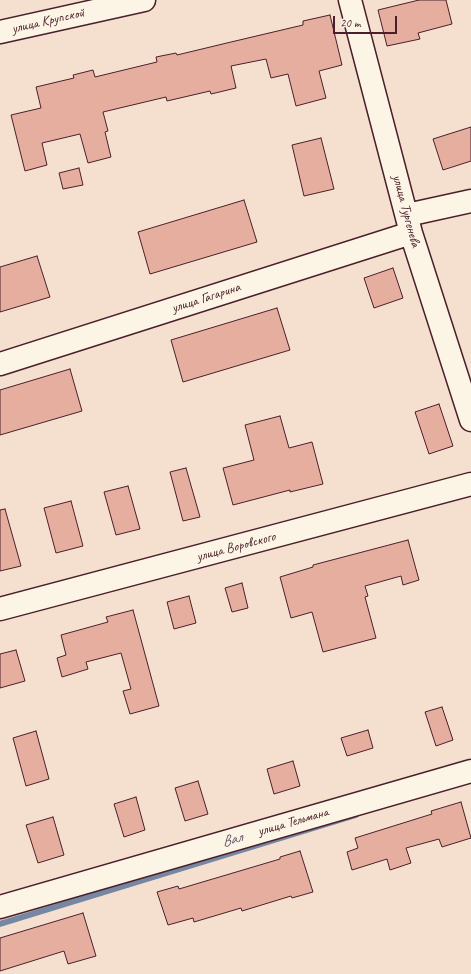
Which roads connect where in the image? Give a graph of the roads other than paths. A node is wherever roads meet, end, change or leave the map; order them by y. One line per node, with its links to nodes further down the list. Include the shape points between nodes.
1 (144, 0): 3 (street, улица Крупской)
2 (350, 0): 5 (street, улица Тургенева)
3 (0, 32)
4 (471, 201): 5 (street, улица Гагарина)
5 (409, 224): 6 (street, улица Гагарина); 7 (street, улица Тургенева)
6 (0, 364)
7 (471, 420)
8 (471, 484): 9 (street, улица Воровского)
9 (0, 609)
10 (471, 771): 11 (street, улица Тельмана)
11 (0, 907)

